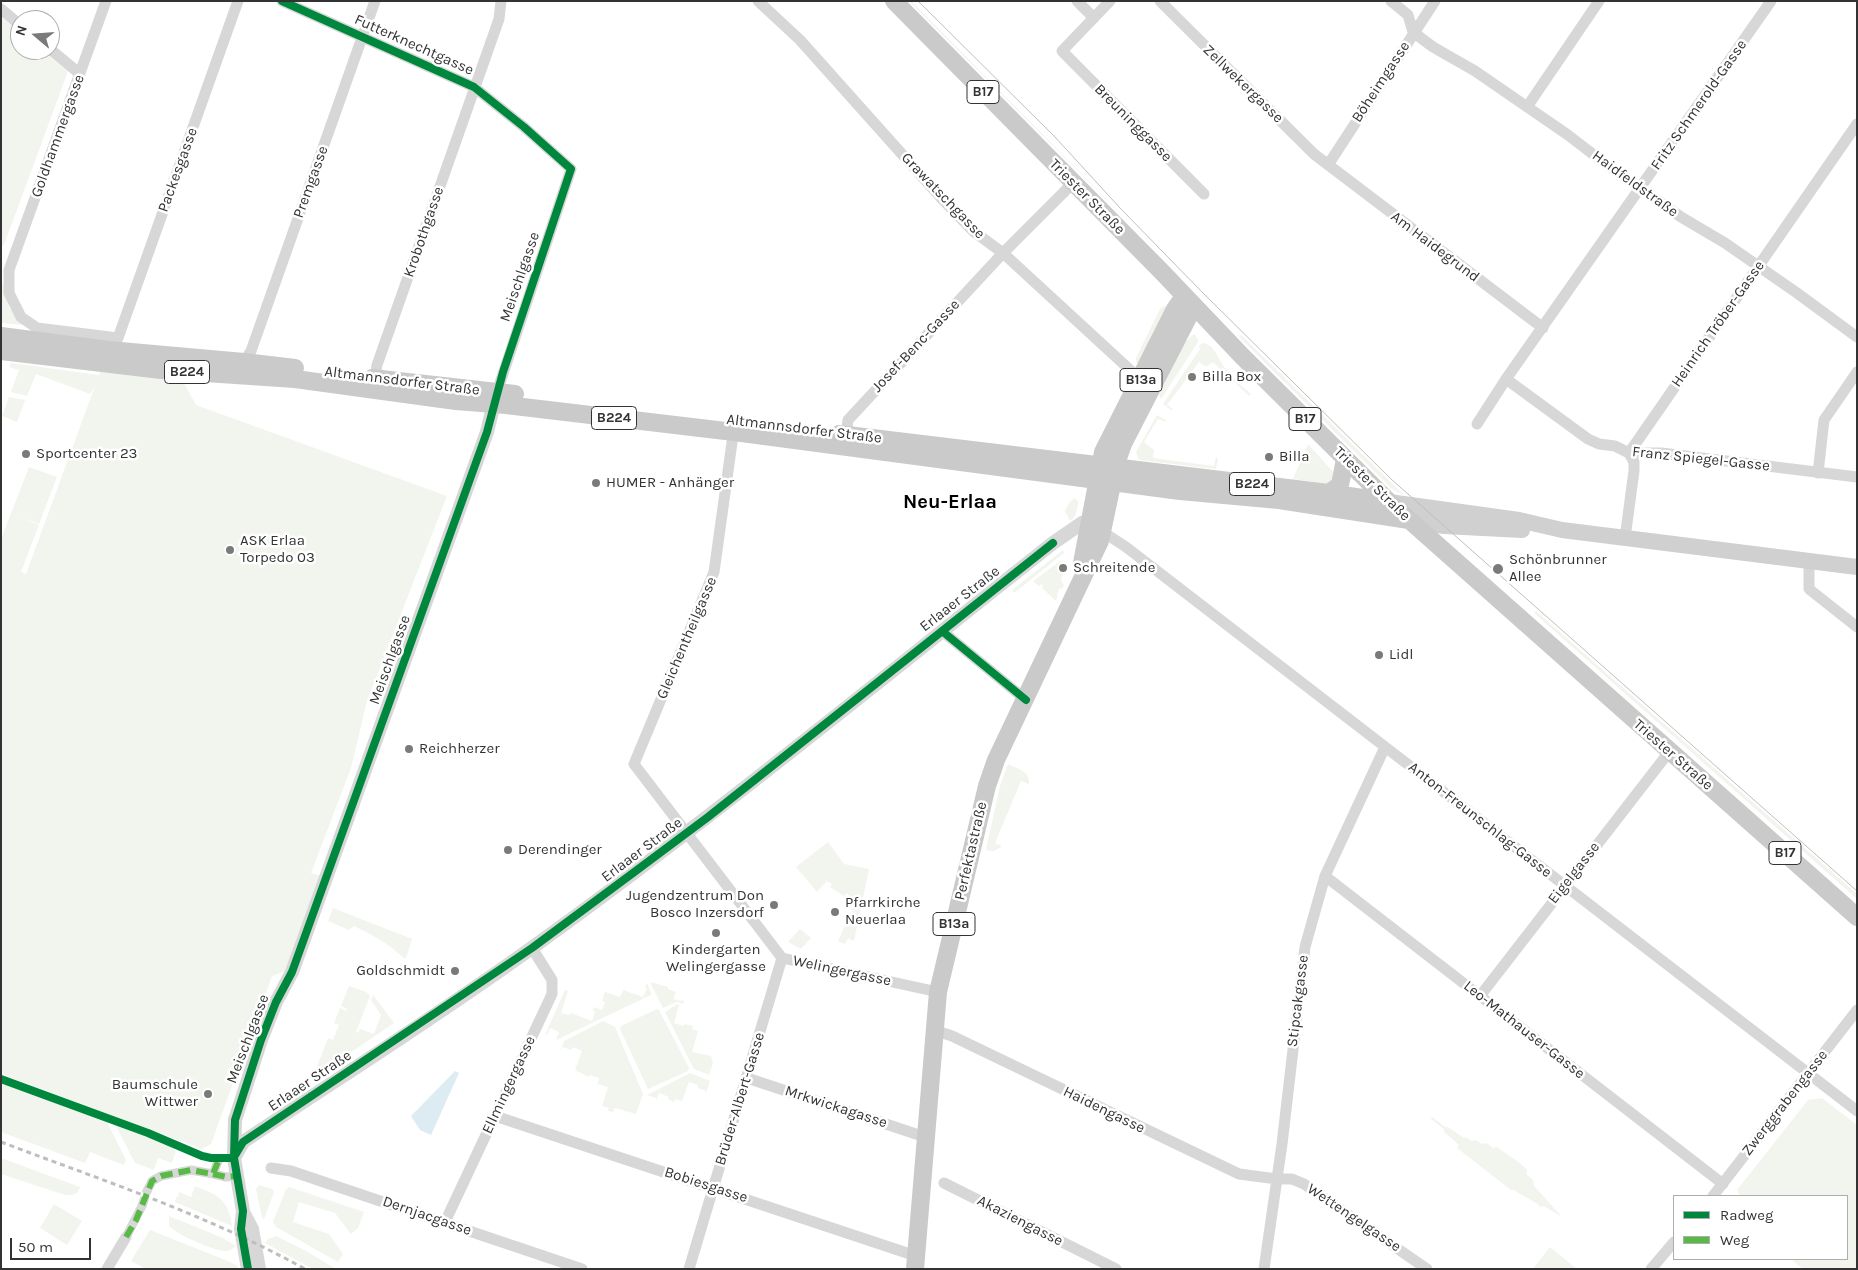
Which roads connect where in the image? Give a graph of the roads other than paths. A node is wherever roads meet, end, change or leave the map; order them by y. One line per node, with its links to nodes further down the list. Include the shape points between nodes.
1 (106, 1): 19 (street, Goldhammergasse)
2 (238, 1): 32 (street, Packesgasse, via 118,338 37,328)
3 (282, 1): 17 (street, Futterknechtgasse)
4 (375, 1): 17 (street, Premgasse)
5 (501, 1): 20 (street, Krobothgasse, via 499,19)
6 (758, 1): 28 (street, Grawatschgasse, via 800,40 973,231)
7 (894, 1): 25 (main road, Triester Straße / B17)
8 (1077, 1): 15 (street)
9 (1110, 1): 15 (street)
10 (1160, 1): 23 (street, Zellwekergasse)
11 (1391, 1): 16 (street, via 1408,15)
12 (1435, 1): 16 (street, Böheimgasse)
13 (1599, 1): 21 (street)
14 (1771, 1): 26 (street, Fritz Schmerold-Gasse)
15 (1094, 18): 27 (street, Breuninggasse, via 1062,51)
16 (1413, 32): 21 (street, Haidfeldstraße); 23 (street, Böheimgasse)
17 (362, 37): 20 (street, Futterknechtgasse); 37 (street, Premgasse)
18 (60, 57): 19 (street)
19 (80, 74): 30 (street, Goldhammergasse)
20 (474, 87): 24 (street, Futterknechtgasse); 39 (street, Krobothgasse)
21 (1527, 107): 26 (street, Haidfeldstraße)
22 (1857, 124): 29 (street, Heinrich Tröber-Gasse)
23 (1328, 165): 33 (street, Am Haidegrund)
24 (571, 169): 42 (street, Meischlgasse)
25 (1073, 183): 28 (street, Josef-Benc-Gasse); 31 (main road, Triester Straße / B17)
26 (1641, 188): 29 (street, Haidfeldstraße); 33 (street, Fritz Schmerold-Gasse)
27 (1204, 194)
28 (1002, 253): 41 (street, Grawatschgasse); 45 (street, Josef-Benc-Gasse, via 848,420)
29 (1758, 267): 35 (street, Haidfeldstraße); 46 (street, Heinrich Tröber-Gasse)
30 (4, 268): 32 (street, Goldhammergasse, via 9,293)
31 (1189, 301): 41 (main road, B13a, via 1175,309); 47 (main road, Triester Straße / B17); 48 (main road, B13a, via 1124,444)
32 (21, 317)
33 (1543, 328): 40 (street, Fritz Schmerold-Gasse)
34 (1, 336): 37 (main road, Altmannsdorfer Straße / B224)
35 (1857, 338)
36 (1, 351): 42 (main road, Altmannsdorfer Straße / B224, via 161,370 295,379 456,401)
37 (244, 362): 39 (main road, Altmannsdorfer Straße / B224)
38 (1857, 372): 49 (street, via 1824,420)
39 (375, 378): 42 (main road, Altmannsdorfer Straße / B224)
40 (1506, 379): 43 (street, Fritz Schmerold-Gasse); 46 (street, Franz Spiegel-Gasse, via 1588,439)
41 (1141, 380): 48 (main road, B13a, via 1107,444)
42 (496, 398): 44 (main road, Altmannsdorfer Straße / B224); 79 (street, Meischlgasse, via 487,432 292,972 276,1002 243,1091 235,1120)
43 (1477, 424)
44 (734, 427): 45 (main road, Altmannsdorfer Straße / B224); 64 (street, Gleichentheilgasse, via 714,572 634,764)
45 (845, 441): 48 (main road, Altmannsdorfer Straße / B224)
46 (1629, 453): 49 (street, Franz Spiegel-Gasse, via 1661,453); 56 (street, via 1634,462 1634,472)
47 (1345, 459): 51 (main road, via 1340,485); 52 (main road, Triester Straße / B17)
48 (1106, 473): 51 (main road, Altmannsdorfer Straße / B224); 53 (main road, Altmannsdorfer Straße / B224, via 1188,492 1279,500); 54 (main road, B13a)
49 (1818, 473): 50 (street, Franz Spiegel-Gasse)
50 (1857, 477)
51 (1329, 493): 52 (main road, Altmannsdorfer Straße / B224)
52 (1389, 502): 53 (main road, Triester Straße / B17); 55 (main road, via 1519,520)
53 (1409, 520): 55 (main road, via 1454,527); 63 (main road, Triester Straße / B17)
54 (1097, 526): 60 (street, Erlaaer Straße, via 1082,523); 61 (main road, Perfektastraße / B13a, via 1090,564); 62 (street, Anton-Freunschlag-Gasse)
55 (1562, 530): 56 (main road)
56 (1625, 538): 57 (main road)
57 (1809, 562): 58 (main road); 59 (street, via 1809,589)
58 (1857, 567)
59 (1857, 627)
60 (942, 630): 61 (street); 64 (street, Erlaaer Straße)
61 (1026, 700): 70 (main road, Perfektastraße / B13a, via 996,760 987,786)
62 (1385, 747): 65 (street, Stipcakgasse); 66 (street, Anton-Freunschlag-Gasse)
63 (1669, 752): 66 (street, Eigelgasse); 67 (main road, Triester Straße / B17)
64 (686, 834): 68 (street, Erlaaer Straße); 69 (street, Welingergasse)
65 (1325, 876): 71 (street, Leo-Mathauser-Gasse); 84 (street, Stipcakgasse, via 1305,946)
66 (1565, 885): 71 (street, Eigelgasse); 74 (street, Anton-Freunschlag-Gasse)
67 (1857, 917)
68 (532, 948): 77 (street, Ellmingergasse, via 552,980 552,994); 79 (street, Erlaaer Straße, via 243,1142)
69 (782, 958): 70 (street, Welingergasse); 75 (street, Brüder-Albert-Gasse)
70 (938, 992): 73 (main road, Perfektastraße / B13a)
71 (1480, 996): 86 (street, Leo-Mathauser-Gasse)
72 (1857, 1010): 74 (street, Zwerggrabengasse)
73 (934, 1030): 78 (main road, Perfektastraße / B13a); 84 (street, Haidengasse, via 1238,1174)
74 (1808, 1073): 76 (street, Anton-Freunschlag-Gasse); 86 (street, Zwerggrabengasse)
75 (747, 1078): 78 (street, Mrkwickagasse); 87 (street, Brüder-Albert-Gasse)
76 (1857, 1111)
77 (495, 1116): 87 (street, Bobiesgasse); 92 (street, Ellmingergasse)
78 (925, 1137): 95 (main road, Perfektastraße / B13a)
79 (234, 1158): 83 (street, Meischlgasse)
80 (219, 1159): 82 (street)
81 (271, 1168): 92 (street, Dernjacgasse, via 291,1171)
82 (213, 1174): 83 (street); 88 (street, via 191,1170 161,1176 152,1181)
83 (237, 1176): 91 (street, Meischlgasse)
84 (1276, 1179): 102 (street, Stipcakgasse); 103 (street, Wettengelgasse, via 1292,1179 1304,1184)
85 (944, 1183): 101 (street, Akaziengasse)
86 (1723, 1184): 89 (street, Zwerggrabengasse)
87 (714, 1188): 95 (street, Bobiesgasse); 100 (street, Brüder-Albert-Gasse)
88 (147, 1191)
89 (1714, 1195)
90 (142, 1206): 93 (street)
91 (243, 1211): 97 (street, via 241,1229); 98 (street, via 252,1229)
92 (444, 1222): 99 (street, Dernjacgasse)
93 (126, 1237): 96 (street)
94 (1673, 1243): 104 (street)
95 (916, 1262)
96 (108, 1269)
97 (248, 1269)
98 (259, 1269)
99 (582, 1269)
100 (689, 1269)
101 (1116, 1269)
102 (1264, 1269)
103 (1427, 1269)
104 (1651, 1269)

